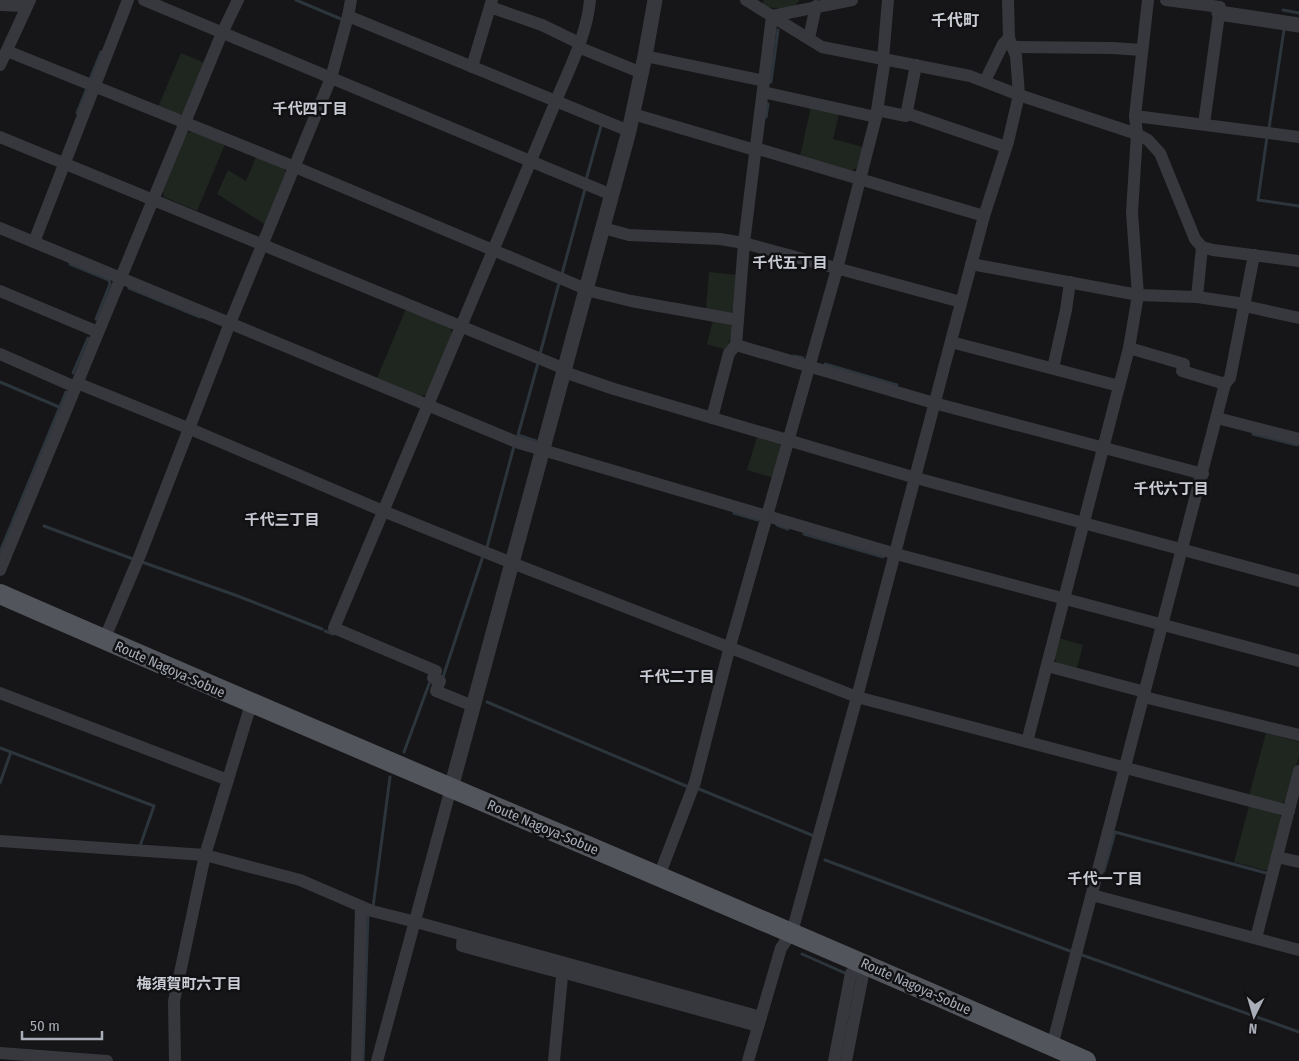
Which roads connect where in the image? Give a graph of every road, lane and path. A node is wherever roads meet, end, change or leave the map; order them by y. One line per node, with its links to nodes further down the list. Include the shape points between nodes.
1 (128, 0): 36 (street)
2 (144, 0): 22 (street)
3 (238, 0): 22 (street)
4 (350, 0): 19 (street)
5 (590, 0): 25 (street)
6 (655, 0): 28 (street)
7 (746, 0): 20 (street)
8 (852, 0): 16 (street)
9 (888, 0): 29 (street)
10 (1008, 0): 24 (street)
11 (1148, 0): 26 (street)
12 (1166, 0): 13 (street)
13 (1191, 2): 18 (street, via 1220,8)
14 (28, 3): 17 (street); 27 (street)
15 (491, 3): 25 (street); 32 (street)
16 (821, 4): 20 (street); 23 (street)
17 (0, 5)
18 (1219, 13): 21 (street); 45 (street)
19 (348, 16): 32 (street); 34 (street)
20 (772, 16): 23 (street); 37 (street)
21 (1299, 25)
22 (222, 33): 34 (street); 44 (street)
23 (809, 38): 29 (street, via 822,46)
24 (1011, 42): 26 (street); 35 (street, via 1003,44); 38 (street, via 1016,56)
25 (578, 45): 33 (street); 39 (street)
26 (1142, 50): 43 (street)
27 (7, 51): 30 (street); 36 (street)
28 (645, 56): 33 (street); 37 (street)
29 (884, 59): 31 (street); 42 (street)
30 (0, 65)
31 (916, 65): 35 (street); 40 (street)
32 (472, 66): 39 (street)
33 (642, 73): 41 (street)
34 (331, 78): 52 (street); 54 (street)
35 (985, 82): 38 (street)
36 (96, 86): 44 (street); 53 (street)
37 (763, 86): 42 (street); 51 (street)
38 (1019, 95): 47 (street); 50 (street)
39 (556, 101): 46 (street); 52 (street)
40 (906, 113): 42 (street, via 906,116); 50 (street)
41 (633, 114): 46 (street); 51 (street)
42 (877, 114): 55 (street)
43 (1135, 116): 45 (street); 47 (street)
44 (185, 123): 54 (street); 57 (street)
45 (1204, 124): 49 (street)
46 (629, 131): 56 (street)
47 (1137, 134): 64 (street, via 1160,153 1195,239); 74 (street, via 1132,212)
48 (0, 137): 53 (street)
49 (1299, 137)
50 (1006, 147): 58 (street)
51 (755, 149): 55 (street); 63 (street)
52 (530, 161): 56 (street); 65 (street)
53 (65, 164): 57 (street); 61 (street)
54 (295, 167): 62 (street); 65 (street)
55 (860, 180): 58 (street); 69 (street)
56 (612, 196): 60 (street)
57 (153, 200): 62 (street); 70 (street)
58 (984, 216): 68 (street)
59 (0, 228): 61 (street)
60 (603, 228): 63 (street, via 629,235 720,239); 72 (street)
61 (34, 242): 70 (street)
62 (262, 244): 80 (street); 81 (street)
63 (744, 244): 69 (street); 79 (street)
64 (1202, 247): 66 (street); 75 (street)
65 (493, 251): 72 (street); 81 (street)
66 (1254, 255): 67 (street); 77 (street)
67 (1299, 260)
68 (971, 264): 71 (street); 76 (street)
69 (837, 269): 76 (street); 87 (street)
70 (120, 278): 80 (street); 82 (street)
71 (1070, 282): 74 (street); 88 (street)
72 (586, 290): 79 (street); 89 (street)
73 (0, 291): 82 (street)
74 (1138, 295): 75 (street); 85 (street)
75 (1197, 298): 77 (street)
76 (961, 302): 83 (street)
77 (1245, 305): 78 (street); 90 (street, via 1230,378)
78 (1299, 318)
79 (738, 320): 84 (street)
80 (230, 323): 94 (street); 97 (street)
81 (461, 326): 89 (street); 94 (street)
82 (98, 332): 91 (street)
83 (950, 342): 88 (street); 93 (street)
84 (736, 345): 87 (street); 95 (street, via 729,353)
85 (1129, 348): 90 (street, via 1184,364 1182,371); 92 (street)
86 (0, 354): 91 (street)
87 (810, 367): 93 (street); 99 (street)
88 (1053, 368): 92 (street)
89 (564, 370): 95 (street); 101 (street)
90 (1225, 384): 96 (street)
91 (76, 385): 97 (street); 110 (street)
92 (1119, 386): 100 (street)
93 (934, 402): 100 (street); 103 (street)
94 (428, 405): 101 (street); 104 (street)
95 (712, 418): 99 (street)
96 (1217, 418): 98 (street); 102 (street)
97 (188, 428): 104 (street); 115 (street)
98 (1299, 439)
99 (789, 441): 103 (street); 105 (street)
100 (1103, 447): 102 (street); 106 (street)
101 (543, 450): 105 (street); 109 (street)
102 (1203, 474): 107 (street)
103 (916, 478): 106 (street); 108 (street)
104 (383, 511): 109 (street); 123 (street, via 334,628 436,671 433,678 440,681 436,691)
105 (768, 518): 108 (street); 116 (street)
106 (1083, 524): 107 (street); 113 (street)
107 (1183, 550): 111 (street); 114 (street)
108 (896, 554): 113 (street); 121 (street)
109 (512, 563): 116 (street); 123 (street)
110 (0, 570)
111 (1299, 582)
112 (0, 594): 115 (main road, Route Nagoya-Sobue)
113 (1064, 599): 114 (street); 118 (street)
114 (1163, 625): 117 (street); 120 (street)
115 (104, 640): 122 (main road, Route Nagoya-Sobue)
116 (730, 646): 121 (street); 135 (street, via 695,782)
117 (1299, 661)
118 (1047, 666): 120 (street); 125 (street)
119 (0, 693): 128 (street)
120 (1145, 694): 124 (street); 126 (street)
121 (858, 697): 125 (street); 139 (street)
122 (251, 704): 128 (street); 129 (main road, Route Nagoya-Sobue)
123 (473, 706): 129 (street)
124 (1299, 736)
125 (1027, 742): 126 (street)
126 (1125, 768): 130 (street); 136 (street)
127 (1299, 771): 130 (street)
128 (228, 780): 132 (street)
129 (451, 788): 135 (main road, Route Nagoya-Sobue); 138 (street)
130 (1289, 811): 133 (street)
131 (0, 841): 132 (street)
132 (204, 855): 137 (street, via 300,880); 148 (street, via 174,1001)
133 (1277, 857): 134 (street); 140 (street)
134 (1299, 862)
135 (659, 876): 139 (main road, Route Nagoya-Sobue)
136 (1092, 895): 140 (street); 145 (street)
137 (362, 907): 138 (street); 149 (street)
138 (416, 922): 143 (street); 150 (street)
139 (792, 932): 142 (main road, Route Nagoya-Sobue); 144 (street, via 781,948)
140 (1256, 938): 141 (street)
141 (1299, 950)
142 (865, 964): 145 (main road, Route Nagoya-Sobue); 154 (street, via 851,973); 155 (street)
143 (566, 968): 144 (street); 151 (street); 152 (street)
144 (760, 1021): 153 (street)
145 (1052, 1046): 156 (main road, Route Nagoya-Sobue)
146 (0, 1054): 147 (street)
147 (106, 1061)
148 (175, 1061)
149 (357, 1061)
150 (377, 1061)
151 (554, 1061)
152 (561, 1061)
153 (748, 1061)
154 (834, 1061)
155 (846, 1061)
156 (1086, 1061)

